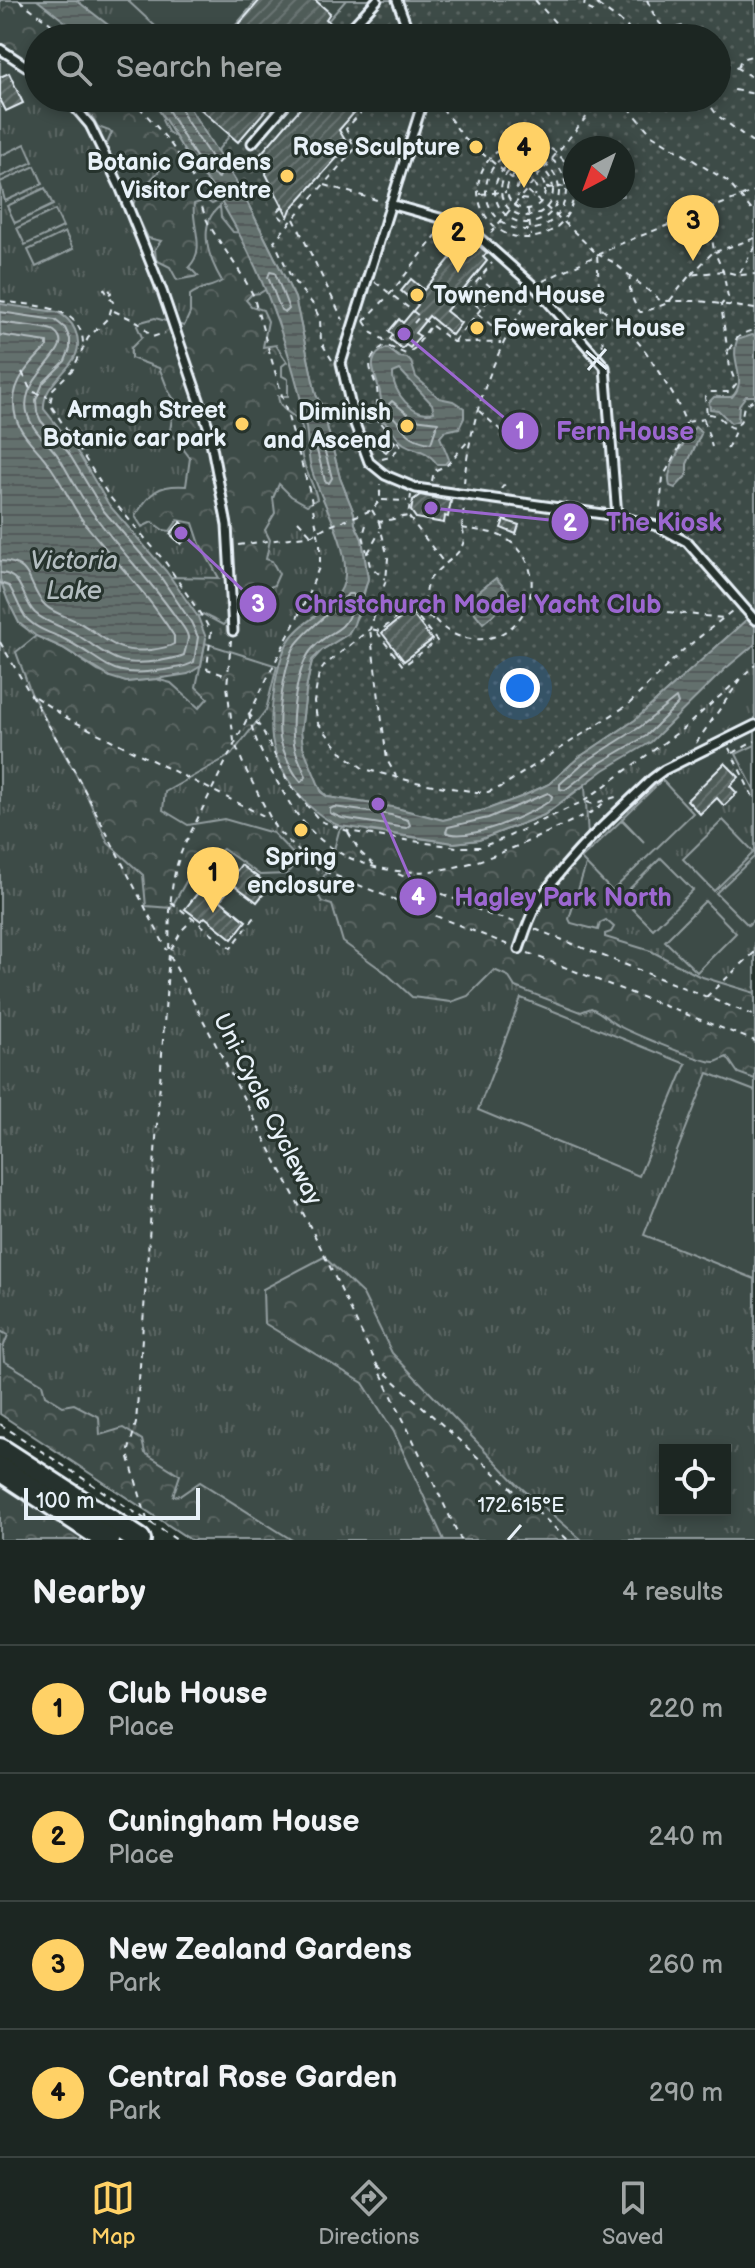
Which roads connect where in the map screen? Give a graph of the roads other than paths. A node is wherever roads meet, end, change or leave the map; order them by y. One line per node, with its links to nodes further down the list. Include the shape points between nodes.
1 (377, 0): 3 (lane)
2 (397, 0): 4 (lane)
3 (355, 24)
4 (406, 24)
5 (0, 49): 6 (lane)
6 (24, 65)
7 (79, 112): 14 (lane, via 107,158 204,412 229,546)
8 (279, 112): 10 (lane)
9 (420, 112): 11 (lane)
10 (252, 143)
11 (390, 204): 12 (lane, via 462,226 484,242 605,367); 12 (lane, via 341,363 369,462 416,488)
12 (617, 516): 13 (lane, via 679,535)
13 (755, 620)
14 (233, 631)
15 (755, 725): 16 (lane, via 652,779 550,886)
16 (519, 949)
17 (0, 1450): 19 (main road)
18 (0, 1469): 20 (main road)
19 (144, 1531)
20 (108, 1540)

